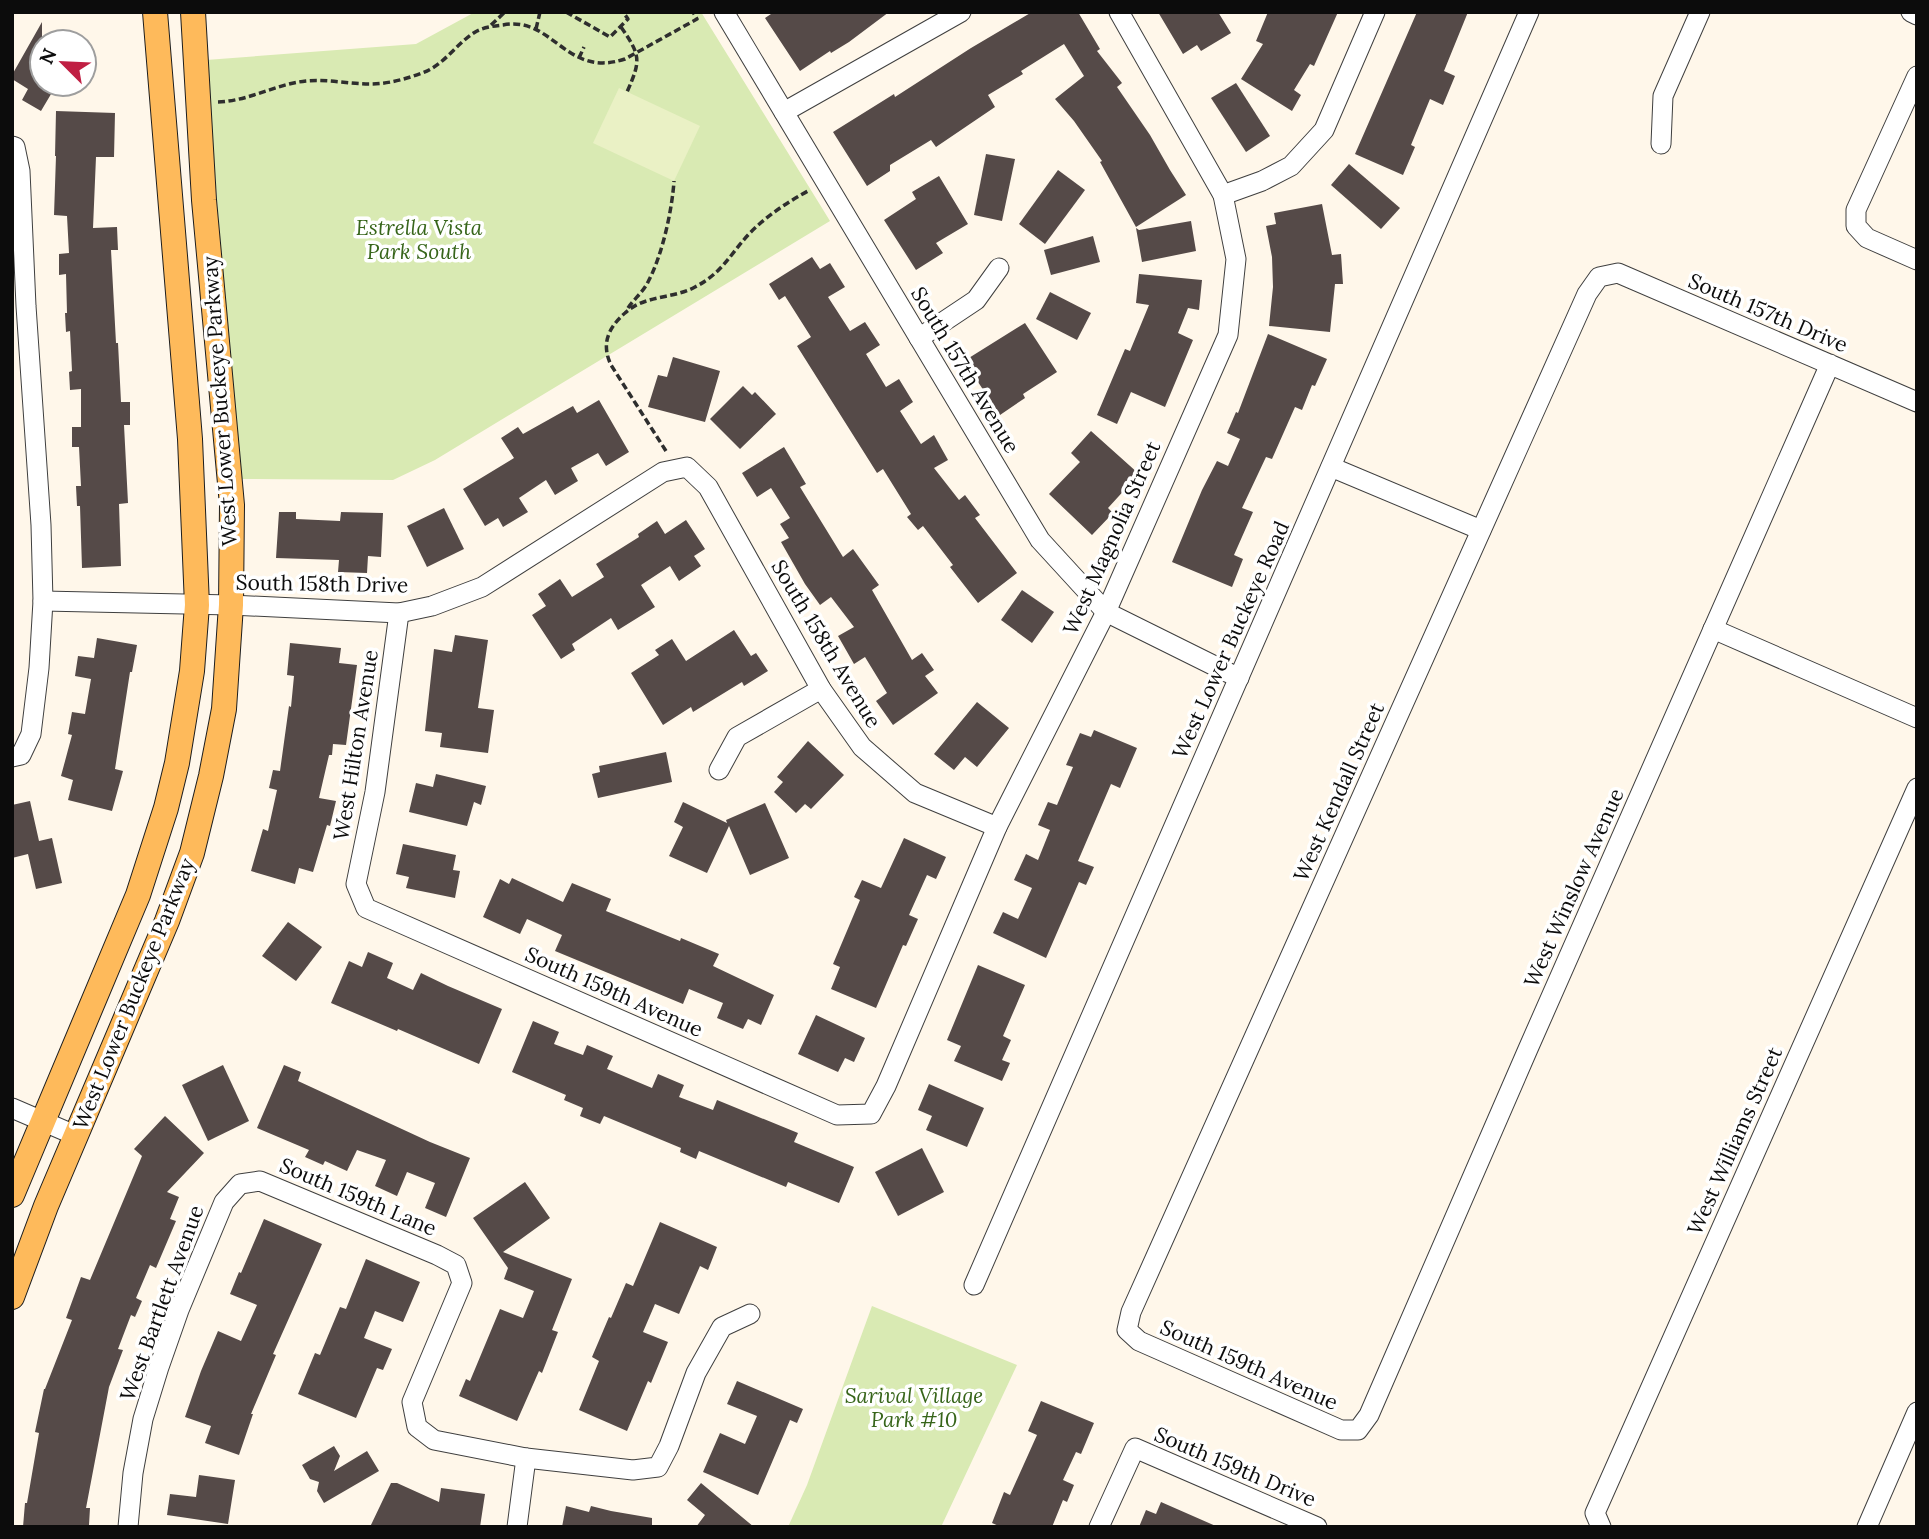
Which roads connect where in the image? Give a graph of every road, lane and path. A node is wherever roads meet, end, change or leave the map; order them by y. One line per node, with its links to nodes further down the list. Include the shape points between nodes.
1 (155, 12): 42 (main road, West Lower Buckeye Parkway, via 190,439)
2 (193, 12): 24 (main road, West Lower Buckeye Parkway)
3 (505, 12): 16 (path)
4 (540, 12): 18 (path)
5 (566, 12): 17 (path, via 610,37)
6 (624, 12): 17 (path, via 628,19)
7 (693, 12): 20 (path, via 697,19)
8 (724, 12): 25 (street, South 157th Avenue)
9 (961, 12): 25 (street)
10 (1119, 12): 30 (street, West Magnolia Street)
11 (1376, 12): 30 (street, via 1324,130 1291,166)
12 (1529, 12): 39 (street, West Lower Buckeye Road)
13 (1700, 12): 26 (street, via 1663,96)
14 (1910, 12): 15 (street)
15 (1917, 15)
16 (491, 26): 18 (path, via 515,24); 24 (path, via 470,35 431,69 400,80 369,84 306,81 230,102)
17 (621, 27): 20 (path)
18 (536, 29): 21 (path)
19 (584, 47): 21 (path)
20 (637, 52): 21 (path, via 603,64); 23 (path)
21 (579, 58)
22 (1917, 76): 31 (street, via 1856,209 1856,226 1867,238)
23 (627, 92)
24 (199, 102): 43 (main road, West Lower Buckeye Parkway, via 232,505)
25 (784, 113): 28 (street, South 157th Avenue)
26 (1661, 144)
27 (13, 146): 41 (street, via 20,171)
28 (825, 180): 34 (path, via 769,215 721,269 698,286); 35 (street, South 157th Avenue)
29 (674, 181): 34 (path, via 654,269)
30 (1223, 195): 44 (street, West Magnolia Street, via 1236,260 1228,335)
31 (1917, 260)
32 (999, 268): 35 (street, via 976,300)
33 (1599, 277): 36 (street, South 157th Drive, via 1618,273); 40 (street, West Kendall Street, via 1587,294)
34 (628, 310): 38 (path, via 608,337 606,354 663,449)
35 (919, 338): 44 (street, South 157th Avenue, via 1040,540)
36 (1830, 365): 37 (street, South 157th Drive); 46 (street, West Winslow Avenue)
37 (1917, 402)
38 (687, 467): 45 (street, South 158th Drive, via 663,472 482,587); 48 (street, South 158th Avenue, via 708,487)
39 (1331, 467): 40 (street); 47 (street, West Lower Buckeye Road)
40 (1481, 530): 64 (street, West Kendall Street, via 1131,1312)
41 (43, 601): 42 (street, South 158th Drive); 50 (street, via 31,734)
42 (197, 605): 43 (street, South 158th Drive); 57 (main road, West Lower Buckeye Parkway, via 186,717 166,808 138,895)
43 (231, 605): 45 (street, South 158th Drive); 58 (main road, West Lower Buckeye Parkway, via 224,709 192,853)
44 (1106, 612): 47 (street, South 157th Avenue); 53 (street, West Magnolia Street)
45 (399, 613): 54 (street, West Hilton Avenue, via 375,792)
46 (1713, 629): 49 (street); 66 (street, West Winslow Avenue, via 1369,1415)
47 (1239, 678): 61 (street, West Lower Buckeye Road)
48 (821, 689): 51 (street, via 737,737); 53 (street, South 158th Avenue, via 862,747 915,793)
49 (1917, 718)
50 (17, 756)
51 (719, 770)
52 (1917, 788): 68 (street, West Williams Street)
53 (997, 827): 56 (street, West Magnolia Street)
54 (356, 884): 56 (street, South 159th Avenue, via 366,908 837,1115)
55 (12, 1108): 57 (street)
56 (871, 1114)
57 (43, 1121): 58 (street); 60 (main road, West Lower Buckeye Parkway)
58 (76, 1136): 62 (main road, West Lower Buckeye Parkway)
59 (240, 1184): 67 (street, South 159th Lane, via 260,1181 456,1265 462,1283 412,1402 417,1427 434,1440); 69 (street, West Bartlett Avenue, via 224,1202 159,1367 143,1419)
60 (12, 1195)
61 (974, 1285)
62 (12, 1297)
63 (750, 1314): 67 (street, via 722,1327 696,1373 658,1467 633,1470)
64 (1127, 1330): 66 (street, South 159th Avenue, via 1139,1341 1341,1430)
65 (1917, 1412): 73 (street)
66 (1358, 1430)
67 (526, 1458): 70 (street)
68 (1598, 1520)
69 (128, 1527)
70 (517, 1527)
71 (1099, 1527): 72 (street, South 159th Drive, via 1135,1448)
72 (1317, 1527)
73 (1867, 1527)

